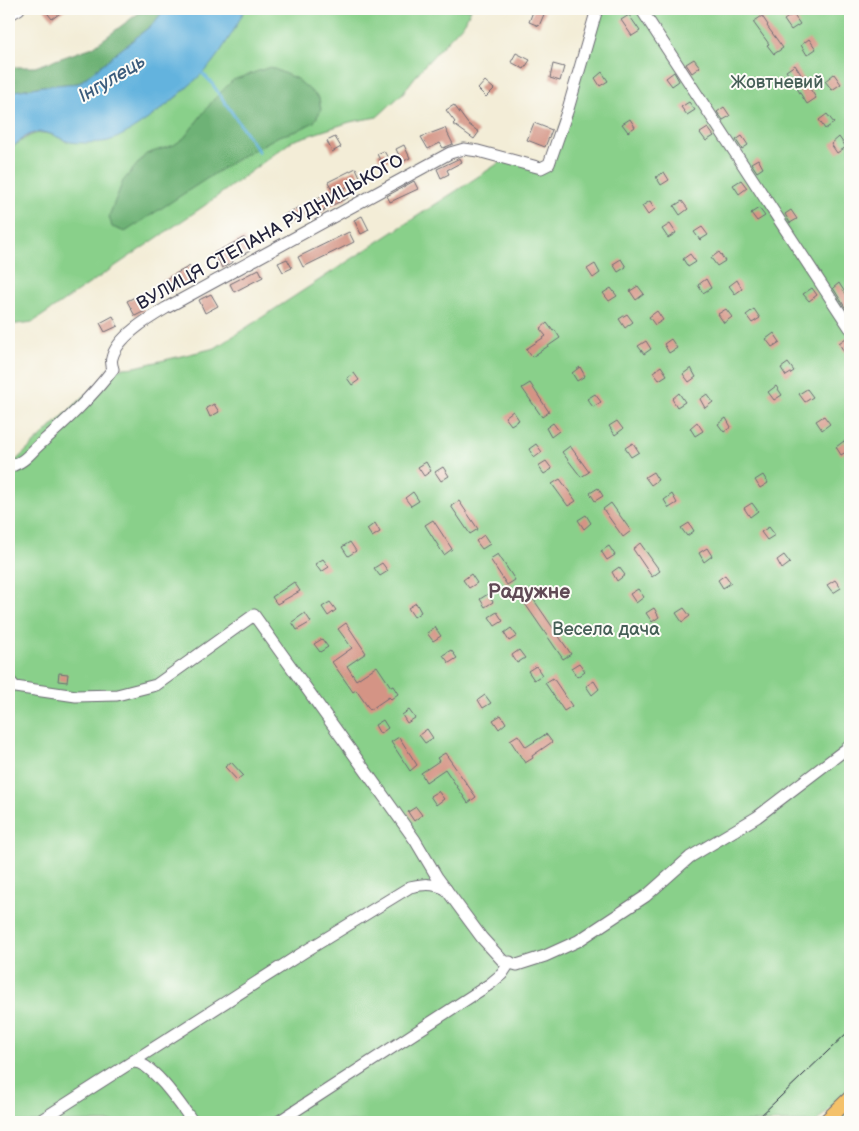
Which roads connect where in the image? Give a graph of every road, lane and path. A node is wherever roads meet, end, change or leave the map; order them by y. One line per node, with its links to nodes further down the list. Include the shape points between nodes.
1 (19, 9): 4 (street)
2 (597, 9): 6 (street, ВУЛИЦЯ СТЕПАНА РУДНИЦЬКОГО, via 549,164 541,168 464,149 450,153 166,308 138,325 116,349 111,359 113,369 81,408 24,461)
3 (641, 9): 5 (street)
4 (9, 16)
5 (850, 328)
6 (9, 467)
7 (9, 680): 9 (street, via 15,687 31,691 76,696 117,695 156,685 254,616 415,840)
8 (850, 746): 10 (street, via 757,817 690,857 646,896 578,941 517,965)
9 (446, 889): 10 (street, via 496,954); 11 (street, via 426,883 410,887)
10 (510, 962): 15 (street, via 490,984)
11 (133, 1062): 13 (street); 14 (street, via 140,1062 150,1069)
12 (850, 1098): 16 (main road)
13 (38, 1122)
14 (194, 1122)
15 (278, 1122)
16 (825, 1122)

